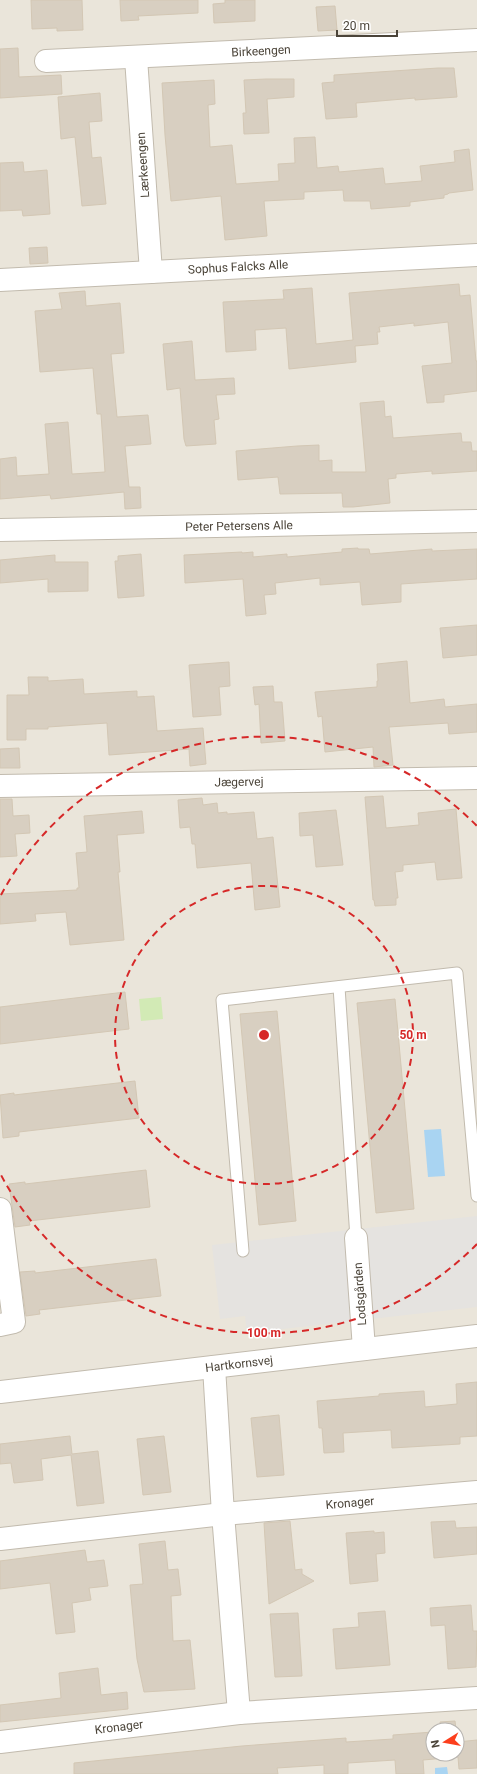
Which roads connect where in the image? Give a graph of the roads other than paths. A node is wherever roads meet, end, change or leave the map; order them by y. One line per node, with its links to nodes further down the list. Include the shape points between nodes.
1 (477, 40): 2 (street, Birkeengen)
2 (136, 58): 3 (street, Birkeengen); 5 (street, Lærkeengen)
3 (46, 61)
4 (477, 255): 5 (street, Sophus Falcks Alle)
5 (151, 272): 6 (street, Sophus Falcks Alle)
6 (0, 280)
7 (477, 521): 8 (street, Peter Petersens Alle)
8 (0, 530)
9 (477, 778): 10 (street, Jægervej)
10 (0, 786)
11 (340, 987): 12 (lane, via 457,972); 14 (lane); 15 (lane, via 222,1000)
12 (477, 1196)
13 (0, 1209): 16 (street, via 14,1322)
14 (356, 1238): 18 (street, Lodsgården)
15 (242, 1251)
16 (0, 1325)
17 (477, 1336): 18 (street, Hartkornsvej)
18 (364, 1349): 19 (street, Hartkornsvej)
19 (214, 1367): 20 (street, Hartkornsvej); 22 (street)
20 (0, 1392)
21 (477, 1492): 22 (street, Kronager)
22 (223, 1514): 23 (street, Kronager); 25 (street)
23 (0, 1539)
24 (477, 1698): 25 (street, Kronager)
25 (239, 1713): 26 (street, Kronager)
26 (0, 1742)

